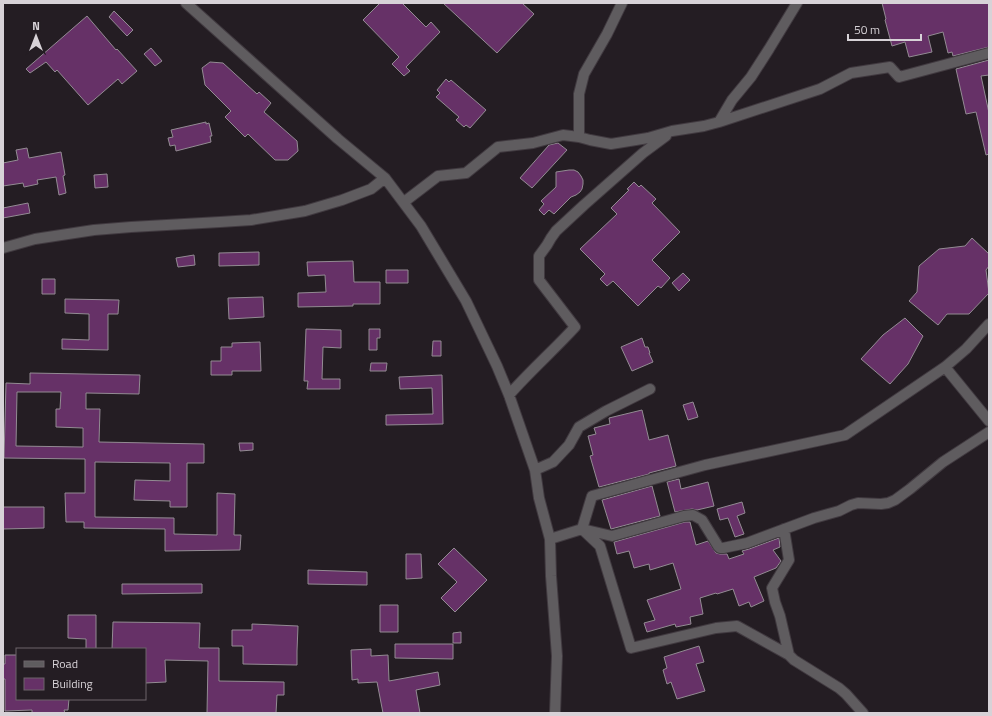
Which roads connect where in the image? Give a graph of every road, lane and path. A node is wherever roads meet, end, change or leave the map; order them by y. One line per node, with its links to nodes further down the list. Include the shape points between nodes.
1 (186, 3): 8 (street)
2 (622, 3): 7 (street, via 584,74 578,94)
3 (797, 3): 5 (street, via 770,50 732,100)
4 (989, 53): 5 (street, via 899,77 890,68 850,73 820,89)
5 (719, 122): 6 (street)
6 (672, 131): 7 (street, via 611,144); 14 (street, via 643,153 550,238 540,256 538,280 575,327)
7 (579, 137): 9 (street, via 563,135 533,143 498,147 466,173 438,176)
8 (385, 178): 9 (street); 10 (street, via 371,189 305,211 251,220 94,230 35,239)
9 (404, 202): 14 (street, via 466,300)
10 (3, 248)
11 (989, 324): 12 (street)
12 (945, 367): 15 (street); 18 (street, via 845,435 705,464 592,496)
13 (650, 389): 17 (street, via 580,427 569,445 553,462)
14 (509, 395): 17 (street)
15 (989, 421)
16 (989, 432): 19 (street, via 943,462 895,500 881,504 850,505)
17 (535, 470): 20 (street, via 539,498)
18 (582, 529): 19 (street, via 612,536 693,515 702,520 718,546 723,548 747,543); 20 (street); 21 (street, via 600,546 631,648 716,628 737,626)
19 (784, 529): 21 (street, via 788,560 772,588)
20 (550, 539): 22 (street, via 557,656)
21 (789, 656): 23 (street, via 839,688)
22 (555, 713)
23 (863, 713)

